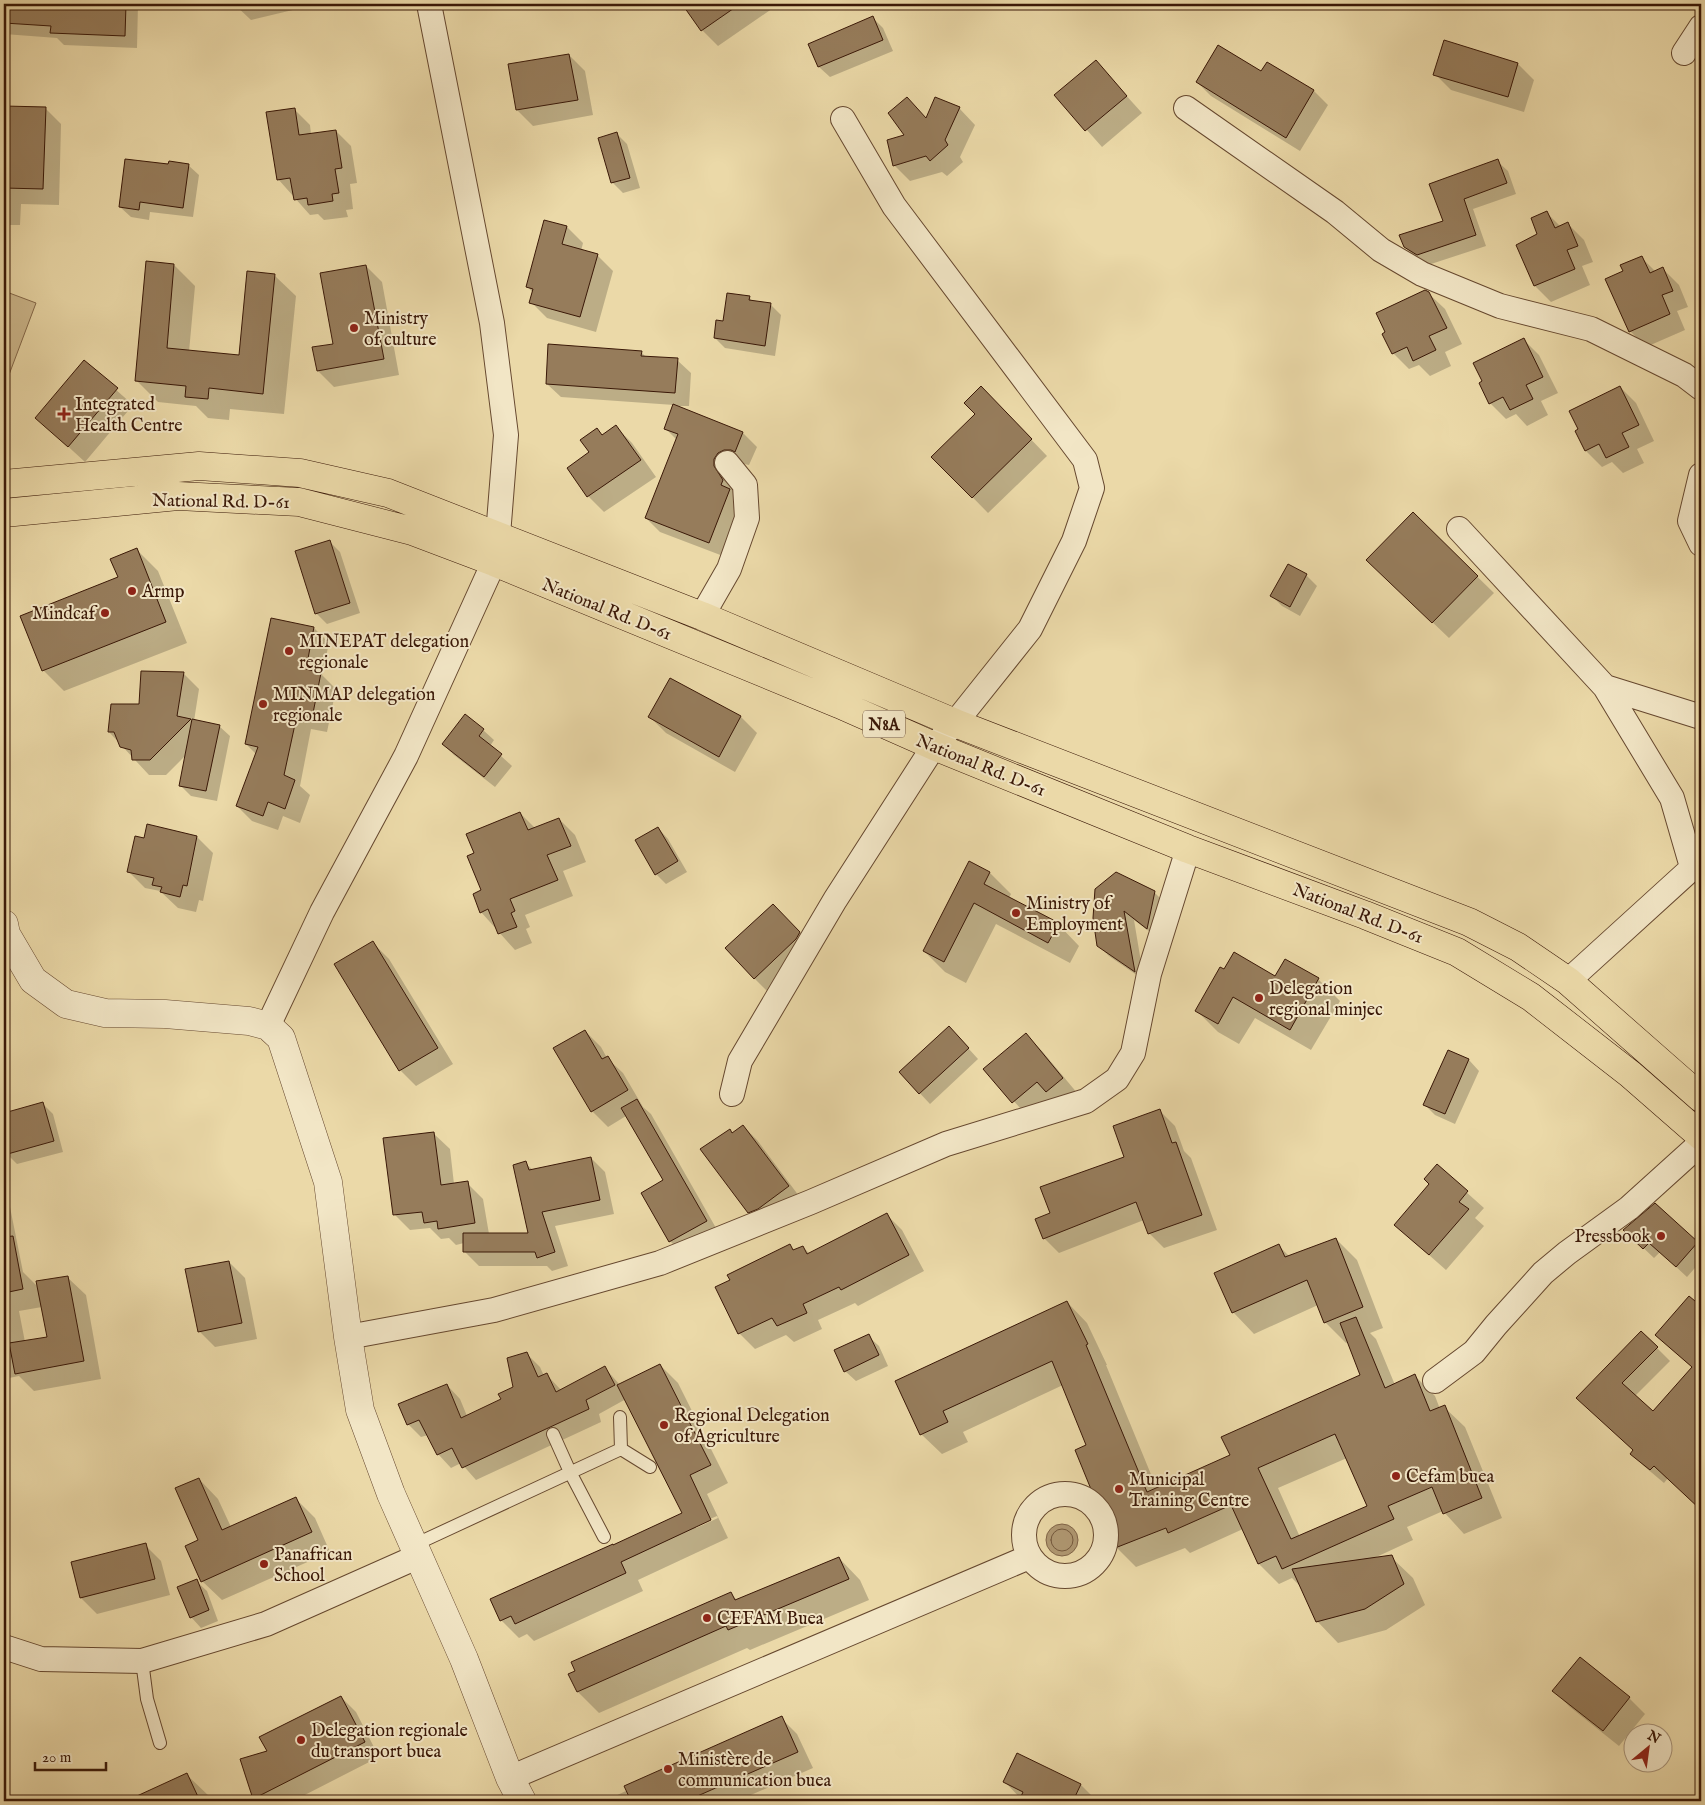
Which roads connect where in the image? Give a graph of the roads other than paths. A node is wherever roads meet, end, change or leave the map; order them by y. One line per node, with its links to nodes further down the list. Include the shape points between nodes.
1 (429, 4): 12 (street, via 492,323 506,435)
2 (1701, 27): 3 (street)
3 (1684, 53)
4 (1186, 108): 6 (street, via 1334,212 1381,250 1422,274 1500,306 1591,329 1684,375)
5 (843, 119): 18 (street, via 894,206 1085,460 1092,488 1074,540 1030,629)
6 (1701, 388)
7 (727, 463): 15 (street, via 745,485 747,518 729,569)
8 (1701, 475): 13 (street, via 1690,521)
9 (4, 484): 12 (highway, National Rd. D-61 / N8A, via 200,466 300,473 388,493)
10 (4, 514): 14 (highway, National Rd. D-61 / N8A, via 178,496 298,502 412,530)
11 (1459, 529): 16 (street)
12 (498, 535): 14 (street); 15 (highway, National Rd. D-61 / N8A)
13 (1701, 544)
14 (494, 562): 19 (highway, National Rd. D-61 / N8A); 24 (street, via 406,756 322,912)
15 (702, 616): 18 (highway, National Rd. D-61 / N8A)
16 (1605, 687): 17 (street); 21 (street, via 1672,798)
17 (1701, 717)
18 (955, 723): 19 (street); 23 (highway, National Rd. D-61 / N8A, via 1469,922 1518,947)
19 (934, 746): 20 (highway, National Rd. D-61 / N8A); 25 (street, via 835,900 762,1022 740,1061)
20 (1188, 849): 27 (highway, National Rd. D-61 / N8A, via 1457,952 1532,997 1630,1074); 29 (street, via 1148,974 1133,1053 1117,1079 1086,1101 946,1144 660,1263 494,1310)
21 (1697, 863): 23 (street)
22 (4, 924): 24 (street, via 6,934 33,980 66,1004 105,1013 165,1014 249,1021)
23 (1568, 981): 26 (highway, National Rd. D-61 / N8A)
24 (268, 1026): 29 (street, via 281,1038 328,1182)
25 (732, 1094)
26 (1701, 1098)
27 (1701, 1136)
28 (1701, 1143): 30 (street, via 1629,1208 1543,1273 1474,1352)
29 (348, 1338): 37 (street, via 360,1410)
30 (1435, 1380)
31 (620, 1417): 33 (lane)
32 (553, 1434): 35 (lane)
33 (621, 1449): 34 (lane); 35 (lane)
34 (650, 1467)
35 (570, 1472): 36 (lane); 37 (lane)
36 (604, 1537)
37 (416, 1550): 40 (street, via 266,1624); 42 (street)
38 (1030, 1557): 42 (street)
39 (4, 1647): 40 (street, via 41,1659)
40 (142, 1660): 41 (lane)
41 (160, 1743)
42 (516, 1790)

